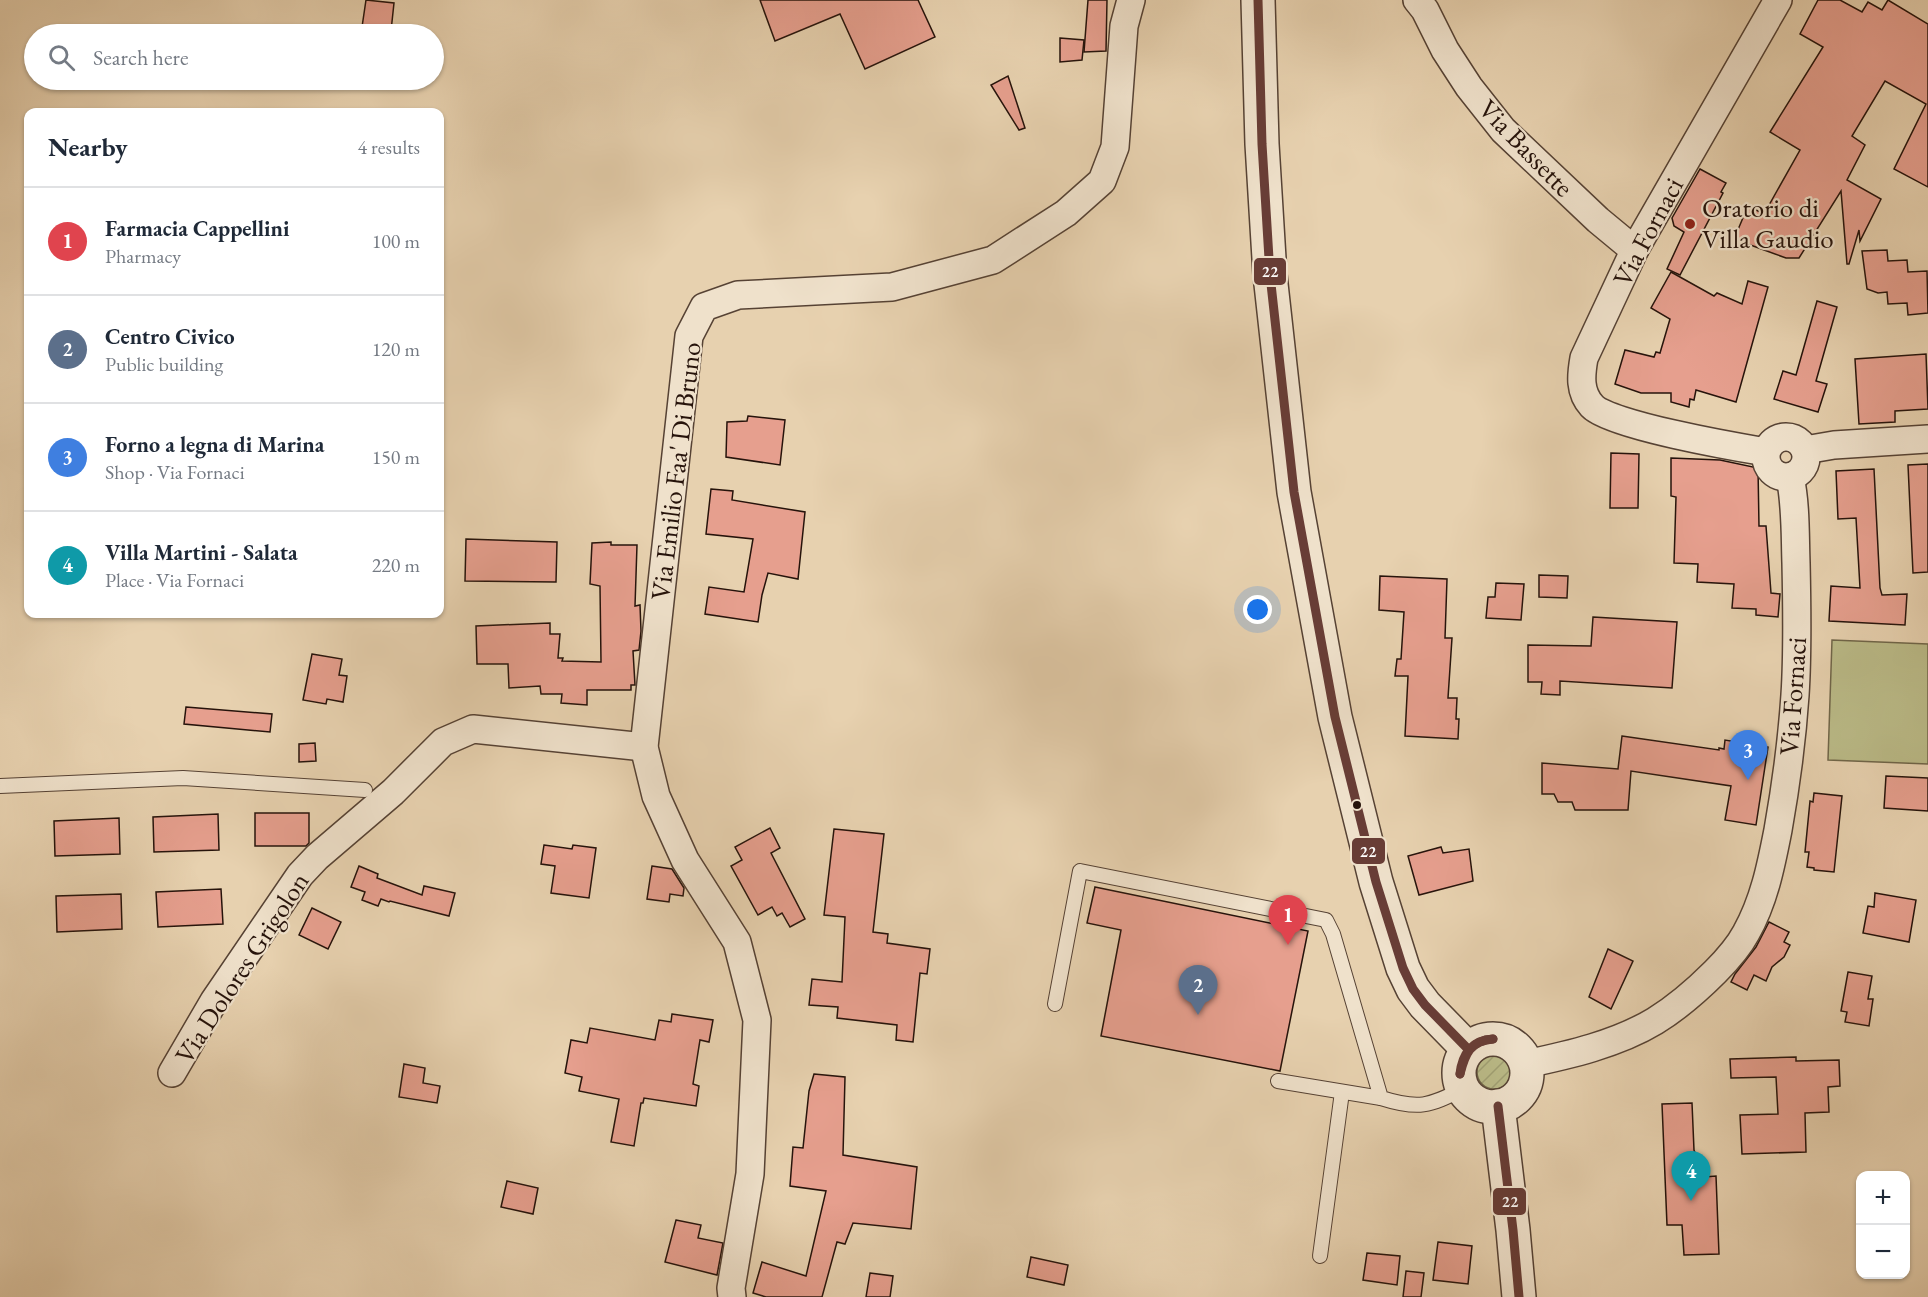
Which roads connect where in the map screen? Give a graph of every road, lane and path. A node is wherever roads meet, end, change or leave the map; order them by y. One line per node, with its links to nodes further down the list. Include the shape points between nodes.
1 (1131, 0): 10 (street, Via Emilio Faa' Di Bruno, via 1124,26 1115,147 1102,181 1066,213 993,260 892,287 738,295 704,307 689,336)
2 (1258, 0): 15 (street, via 1271,286 1294,492 1335,717 1376,882 1403,968 1425,1005)
3 (1417, 0): 5 (street, Via Bassette, via 1469,87 1503,130 1598,220)
4 (1778, 0): 5 (street, Via Fornaci)
5 (1635, 249): 8 (street, Via Fornaci, via 1584,358 1582,389 1592,406 1611,418 1641,426)
6 (1928, 439): 7 (street)
7 (1805, 450): 8 (street, via 1795,439 1781,437); 9 (street, via 1803,467)
8 (1766, 452): 9 (street, via 1771,471)
9 (1790, 477): 16 (street, Via Fornaci, via 1796,546 1797,674 1782,806 1770,874 1759,907 1727,960 1701,986 1654,1021 1611,1041)
10 (644, 747): 13 (street, via 473,729 443,742); 24 (street, Via Emilio Faa' Di Bruno, via 656,796 686,860 737,942 757,1020 750,1174)
11 (0, 786): 12 (lane, via 183,778)
12 (365, 790): 13 (street)
13 (393, 792): 17 (street, Via Dolores Grigolon, via 300,875 214,1001)
14 (1055, 1004): 21 (lane, via 1080,871 1326,920)
15 (1468, 1049): 16 (street, via 1484,1040 1502,1040 1517,1048); 19 (street, via 1460,1064)
16 (1526, 1064): 22 (street, via 1526,1083 1521,1091 1507,1104)
17 (172, 1073)
18 (1278, 1081): 20 (lane)
19 (1463, 1089): 21 (lane, via 1432,1104 1418,1106); 22 (street, via 1474,1101)
20 (1342, 1092): 21 (lane); 23 (lane)
21 (1381, 1098)
22 (1498, 1106): 25 (street)
23 (1320, 1256)
24 (732, 1297)
25 (1519, 1297)

